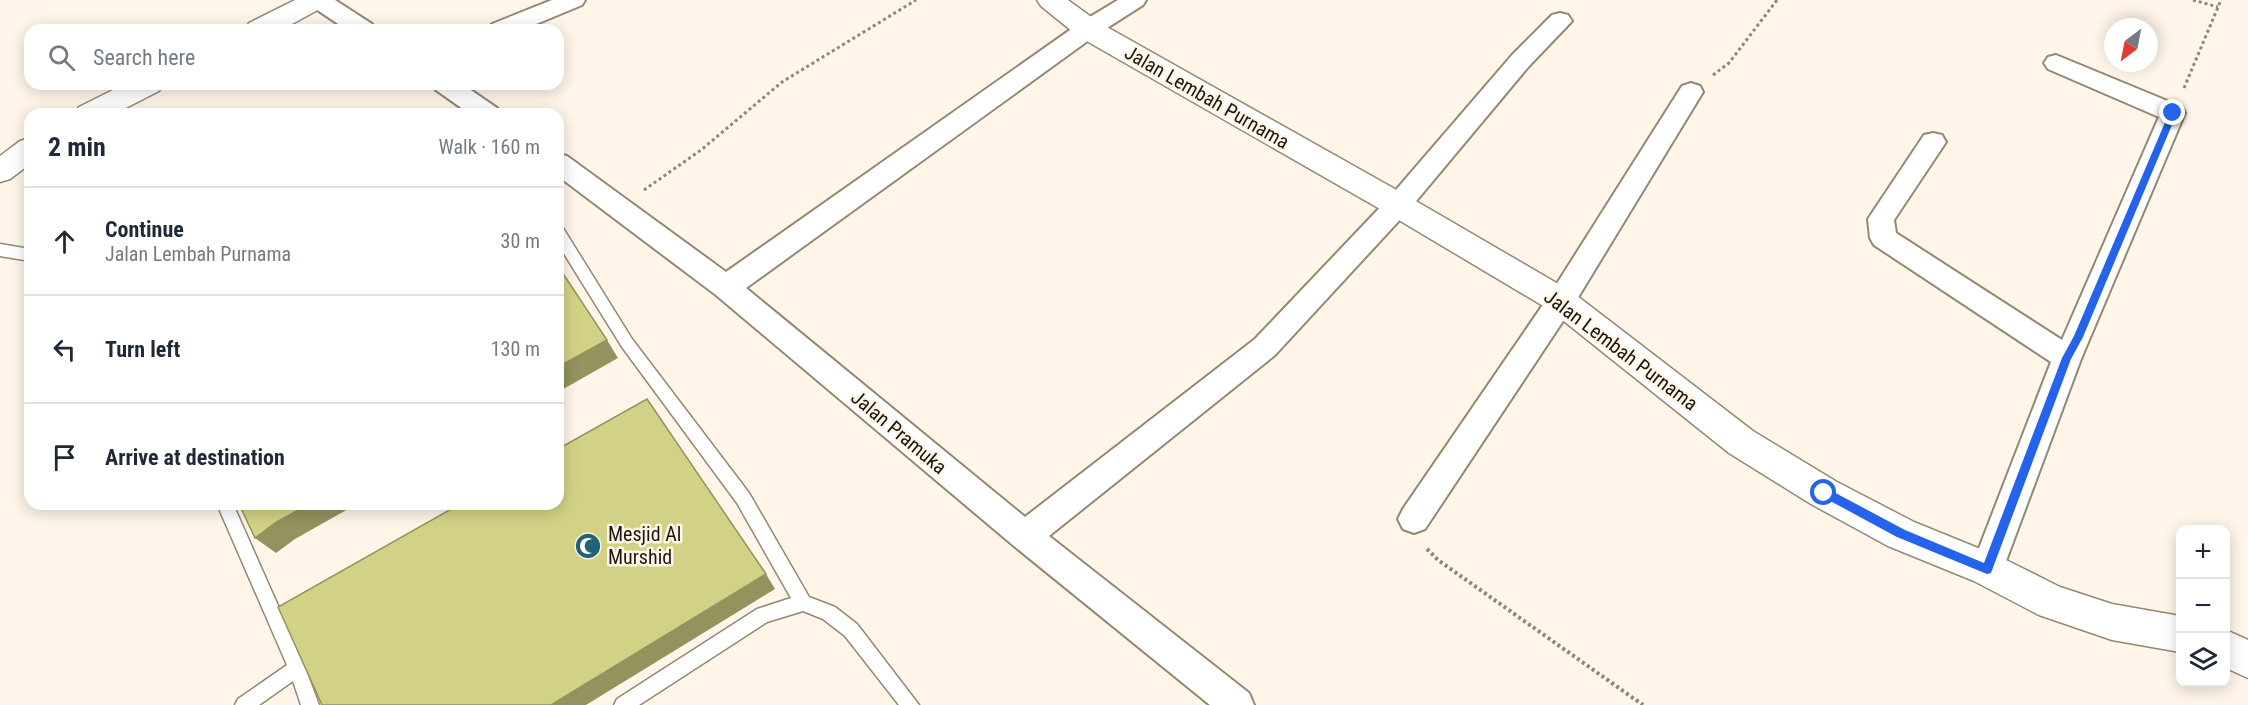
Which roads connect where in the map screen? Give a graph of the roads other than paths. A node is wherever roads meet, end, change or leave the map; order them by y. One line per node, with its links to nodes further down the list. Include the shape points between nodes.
1 (317, 0): 6 (street); 7 (street)
2 (574, 0): 8 (street)
3 (1050, 0): 9 (street, Jalan Lembah Purnama)
4 (1135, 0): 9 (street)
5 (1560, 21): 22 (street, via 1508,74)
6 (271, 24)
7 (355, 24)
8 (515, 24)
9 (1088, 29): 22 (street, Jalan Lembah Purnama); 26 (street)
10 (2056, 63): 28 (street, via 2173,113)
11 (137, 90): 14 (street)
12 (454, 90): 15 (street)
13 (1691, 92): 27 (street)
14 (101, 108)
15 (479, 108)
16 (24, 140): 18 (street)
17 (1933, 142): 28 (street, via 1881,219 1882,238)
18 (0, 148)
19 (24, 153): 21 (street)
20 (564, 167): 26 (street, Jalan Pramuka)
21 (0, 171)
22 (1398, 205): 27 (street, Jalan Lembah Purnama); 31 (street, via 1265,347)
23 (564, 242): 33 (lane, via 627,343 743,498)
24 (0, 250): 25 (lane)
25 (24, 254)
26 (726, 287): 31 (street, Jalan Pramuka)
27 (1562, 301): 30 (street); 32 (street, Jalan Lembah Purnama, via 1741,442 1901,534)
28 (2067, 358): 32 (street)
29 (228, 510): 37 (lane)
30 (1414, 519)
31 (1025, 536): 42 (street, Jalan Pramuka)
32 (1987, 569): 34 (street, Jalan Lembah Purnama, via 2052,602 2112,622)
33 (803, 603): 40 (lane, via 763,615); 41 (lane, via 829,613 851,630)
34 (2178, 633)
35 (2230, 650): 36 (street)
36 (2248, 659)
37 (297, 668): 38 (lane); 39 (lane)
38 (244, 705)
39 (310, 705)
40 (623, 705)
41 (910, 705)
42 (1237, 705)

